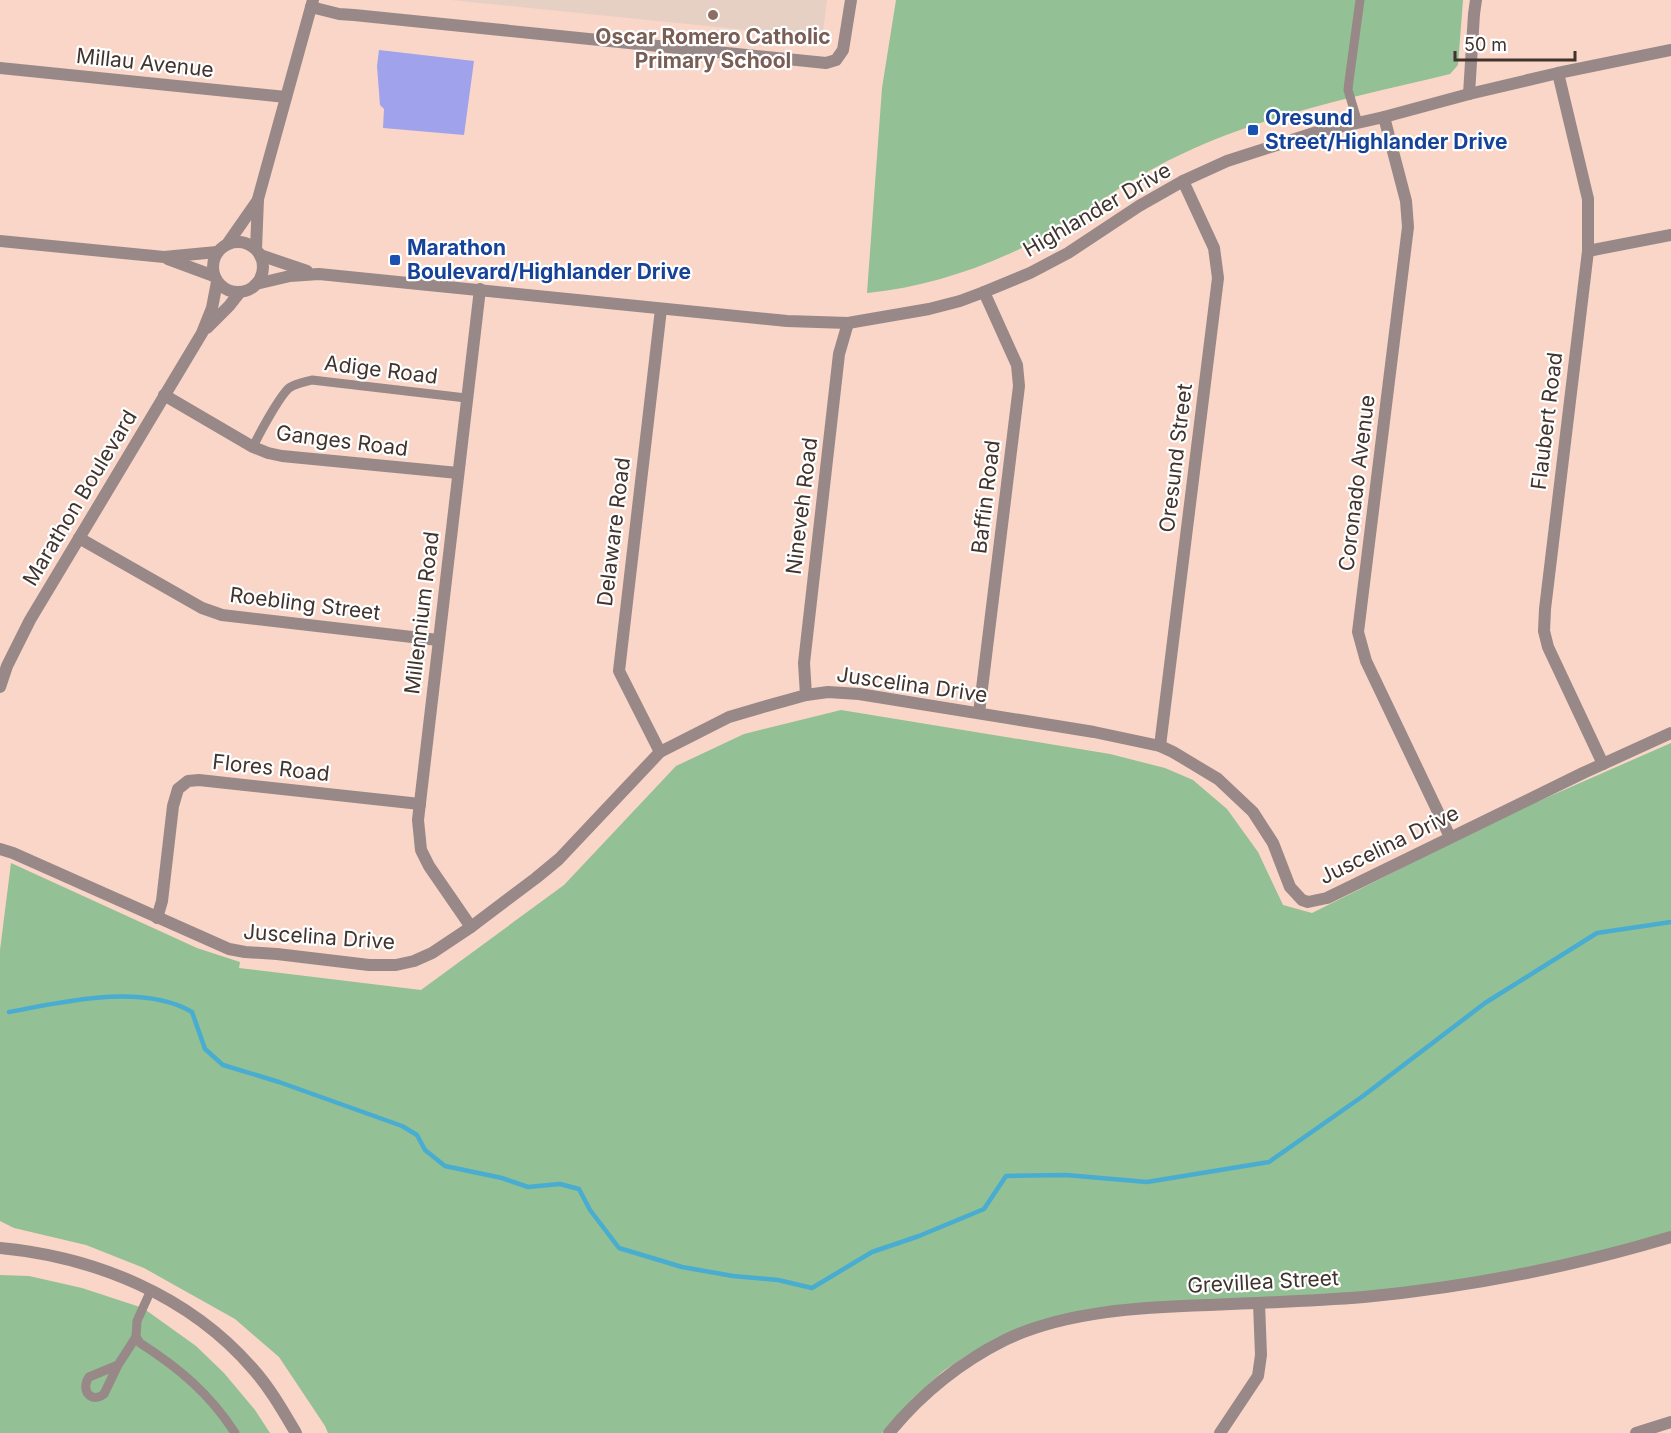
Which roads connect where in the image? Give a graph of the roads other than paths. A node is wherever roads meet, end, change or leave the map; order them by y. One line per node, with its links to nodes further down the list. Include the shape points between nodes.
1 (851, 0): 4 (street, via 843,50 836,60 826,63 339,14)
2 (1360, 0): 11 (lane, via 1348,81)
3 (1476, 0): 8 (street)
4 (312, 4): 9 (street)
5 (1671, 50): 7 (street, Highlander Drive)
6 (0, 68): 9 (street, Millau Avenue)
7 (1558, 73): 8 (street, Highlander Drive); 17 (street, Flaubert Road, via 1588,199)
8 (1469, 94): 10 (street, Highlander Drive)
9 (286, 97): 13 (street)
10 (1384, 117): 11 (street, Highlander Drive); 44 (street, Coronado Avenue, via 1406,201 1408,226 1358,632 1366,661)
11 (1358, 123): 12 (street, Highlander Drive, via 1277,144)
12 (1183, 181): 26 (street, Highlander Drive, via 1068,254); 40 (street, Oresund Street, via 1215,248 1218,278)
13 (258, 199): 16 (street); 19 (street)
14 (1671, 235): 17 (street)
15 (0, 241): 20 (street)
16 (228, 243): 18 (street); 19 (street, via 243,242)
17 (1588, 250): 42 (street, Flaubert Road, via 1544,631)
18 (217, 252): 20 (street); 22 (street, via 212,268)
19 (258, 252): 21 (street, Highlander Drive); 23 (street, via 262,270)
20 (164, 257): 22 (street)
21 (319, 274): 23 (street, Highlander Drive); 24 (street, Highlander Drive)
22 (216, 279): 25 (street, via 227,290); 29 (street, Marathon Boulevard, via 212,308)
23 (256, 284): 25 (street)
24 (480, 289): 27 (street, Highlander Drive); 31 (street, Millennium Road)
25 (240, 292): 29 (street, Marathon Boulevard)
26 (984, 292): 28 (street, Highlander Drive, via 929,309); 38 (street, Baffin Road, via 1017,365 1019,386)
27 (661, 309): 28 (street, Highlander Drive); 41 (street, Delaware Road, via 619,671)
28 (848, 323): 37 (street, Nineveh Road, via 839,354 804,663)
29 (202, 333): 30 (street, Marathon Boulevard)
30 (164, 395): 32 (street, Ganges Road); 34 (street, Marathon Boulevard)
31 (466, 398): 32 (lane, Adige Road, via 312,380 299,382 288,389); 33 (street, Millennium Road)
32 (253, 447): 33 (street, Ganges Road, via 282,456)
33 (458, 473): 35 (street, Millennium Road)
34 (79, 537): 35 (street, Roebling Street, via 202,608 222,615); 36 (street, Marathon Boulevard, via 25,629)
35 (438, 640): 43 (street, Millennium Road)
36 (0, 687)
37 (806, 695): 38 (street, Juscelina Drive, via 859,694); 41 (street, Juscelina Drive, via 729,717)
38 (979, 713): 40 (street, Juscelina Drive)
39 (1671, 733): 42 (street, Juscelina Drive)
40 (1160, 746): 44 (street, Juscelina Drive, via 1218,779 1244,802 1273,843 1290,888 1308,902 1327,898)
41 (660, 752): 47 (street, Juscelina Drive, via 559,859)
42 (1603, 764): 44 (street, Juscelina Drive)
43 (420, 804): 46 (street, Flores Road, via 188,781 178,789 173,806); 47 (street, Millennium Road, via 421,850)
44 (1450, 837)
45 (0, 849): 46 (street, Juscelina Drive)
46 (157, 918): 47 (street, Juscelina Drive, via 229,949 369,965 414,961)
47 (471, 927)
48 (1671, 1237): 51 (street, Grevillea Street, via 1574,1263 1432,1289)
49 (0, 1248): 50 (street, via 100,1268)
50 (151, 1290): 52 (lane, via 137,1321); 56 (street, via 192,1314 223,1339 253,1369)
51 (1259, 1303): 57 (street, Grevillea Street, via 1104,1313 1070,1318 1026,1332 970,1359 946,1376); 58 (street, via 1258,1376)
52 (136, 1337): 53 (lane); 55 (lane, via 207,1396)
53 (118, 1365)
54 (1671, 1422): 59 (street)
55 (236, 1433)
56 (296, 1433)
57 (889, 1433)
58 (1220, 1433)
59 (1636, 1433)

